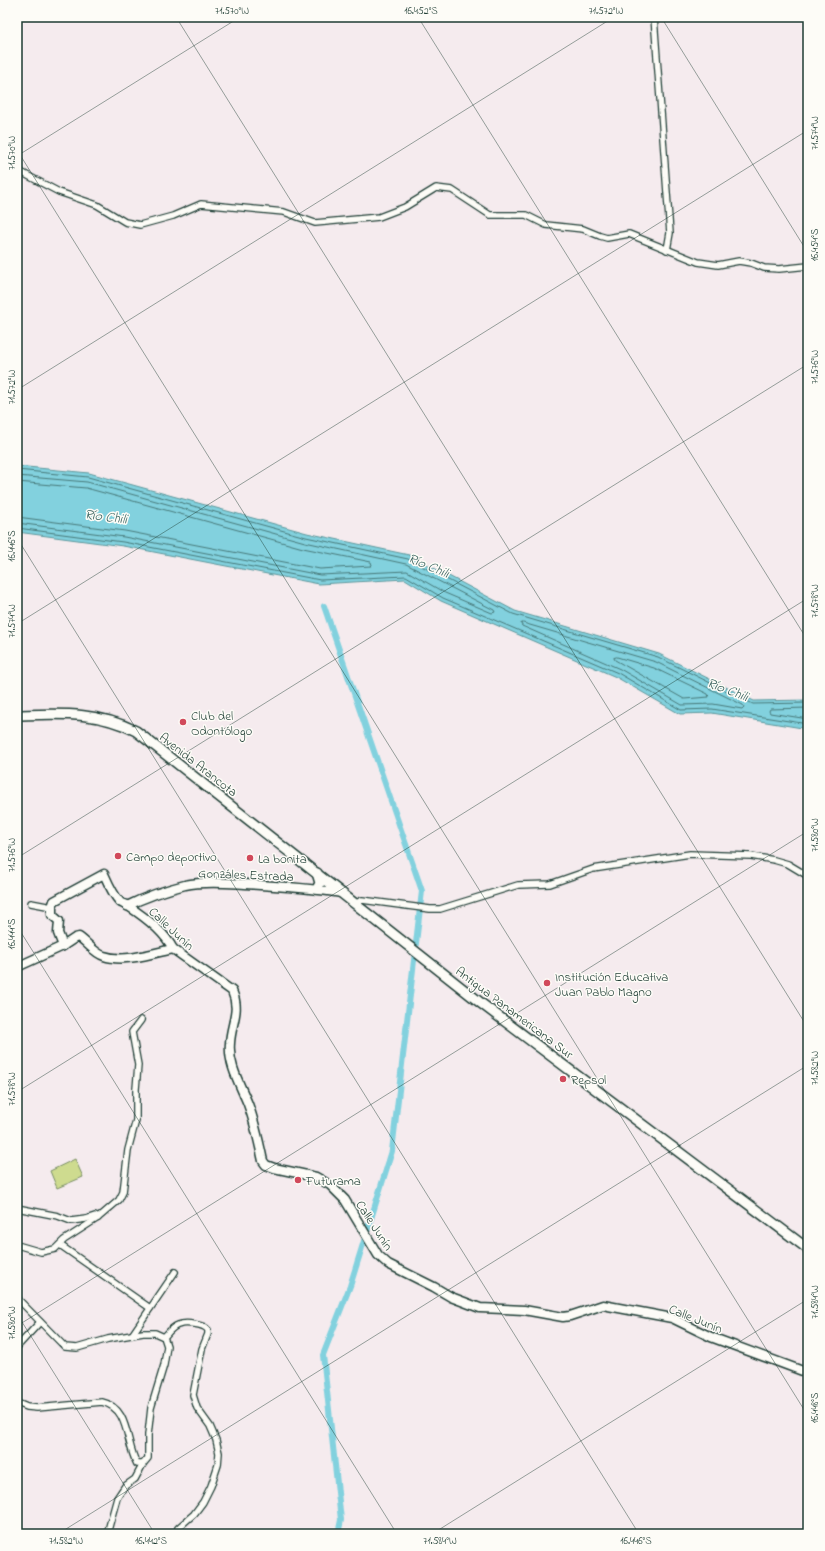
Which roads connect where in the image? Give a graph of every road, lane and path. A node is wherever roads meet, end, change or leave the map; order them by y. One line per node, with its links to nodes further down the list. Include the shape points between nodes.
1 (654, 17): 3 (street, via 670,233)
2 (17, 170): 3 (street, via 59,192 97,205 125,222 140,225 173,216 201,204 284,212 315,223 379,217 405,207 436,188 452,190 490,215 526,215 546,225 583,228 607,238 629,234)
3 (667, 250): 4 (street, via 698,262 718,265 739,261 764,268)
4 (808, 266)
5 (17, 715): 6 (main road, Avenida Arancota, via 87,715 127,727 174,760)
6 (317, 873): 8 (main road, via 320,883); 9 (main road, Avenida Arancota)
7 (808, 876): 11 (street, via 788,864 774,860 751,856 690,854 593,869 550,884 518,885 440,909 430,910 362,900)
8 (317, 889): 9 (street, Gonzáles Estrada); 12 (street, Gonzáles Estrada, via 228,883 194,884 142,898)
9 (342, 894): 11 (main road, Antigua Panamericana Sur)
10 (31, 903): 13 (street)
11 (356, 904): 22 (main road, Antigua Panamericana Sur, via 488,1008)
12 (128, 906): 13 (street, Calle Junín, via 115,896 104,874 58,898); 15 (street, Calle Junín, via 169,940)
13 (52, 907): 14 (street, via 52,915 60,921 58,933)
14 (63, 946): 15 (street, via 79,937 94,951 114,958); 16 (street)
15 (173, 949): 30 (street, Calle Junín, via 232,991 236,1001 230,1043 231,1059 234,1073 248,1104 263,1161 266,1165 316,1177 330,1185 344,1200 378,1256 388,1264 451,1298 480,1308 524,1310 563,1317 603,1305 672,1318 711,1337)
16 (17, 967)
17 (141, 1020): 19 (street, via 132,1032 138,1065 136,1120 128,1150 123,1192 119,1200)
18 (17, 1208): 19 (street, via 71,1221 95,1216)
19 (98, 1218): 21 (street)
20 (17, 1245): 21 (street, via 41,1252 48,1252)
21 (60, 1245): 25 (street)
22 (808, 1249)
23 (175, 1272): 25 (street)
24 (17, 1298): 26 (street)
25 (150, 1308): 27 (street)
26 (40, 1322): 27 (street, via 65,1348 77,1348); 29 (street)
27 (132, 1335): 28 (street, via 155,1333)
28 (164, 1338): 32 (street, via 167,1346 164,1365 151,1408 148,1458); 33 (street, via 179,1324 203,1326 208,1330 193,1395 197,1408 213,1433 219,1453 216,1472 207,1494 194,1514)
29 (17, 1347)
30 (808, 1373)
31 (17, 1403): 32 (street, via 37,1408 102,1402 110,1404 118,1410 123,1419 136,1464)
32 (143, 1464): 34 (street, via 135,1479 125,1486 117,1498)
33 (178, 1528)
34 (107, 1534)

